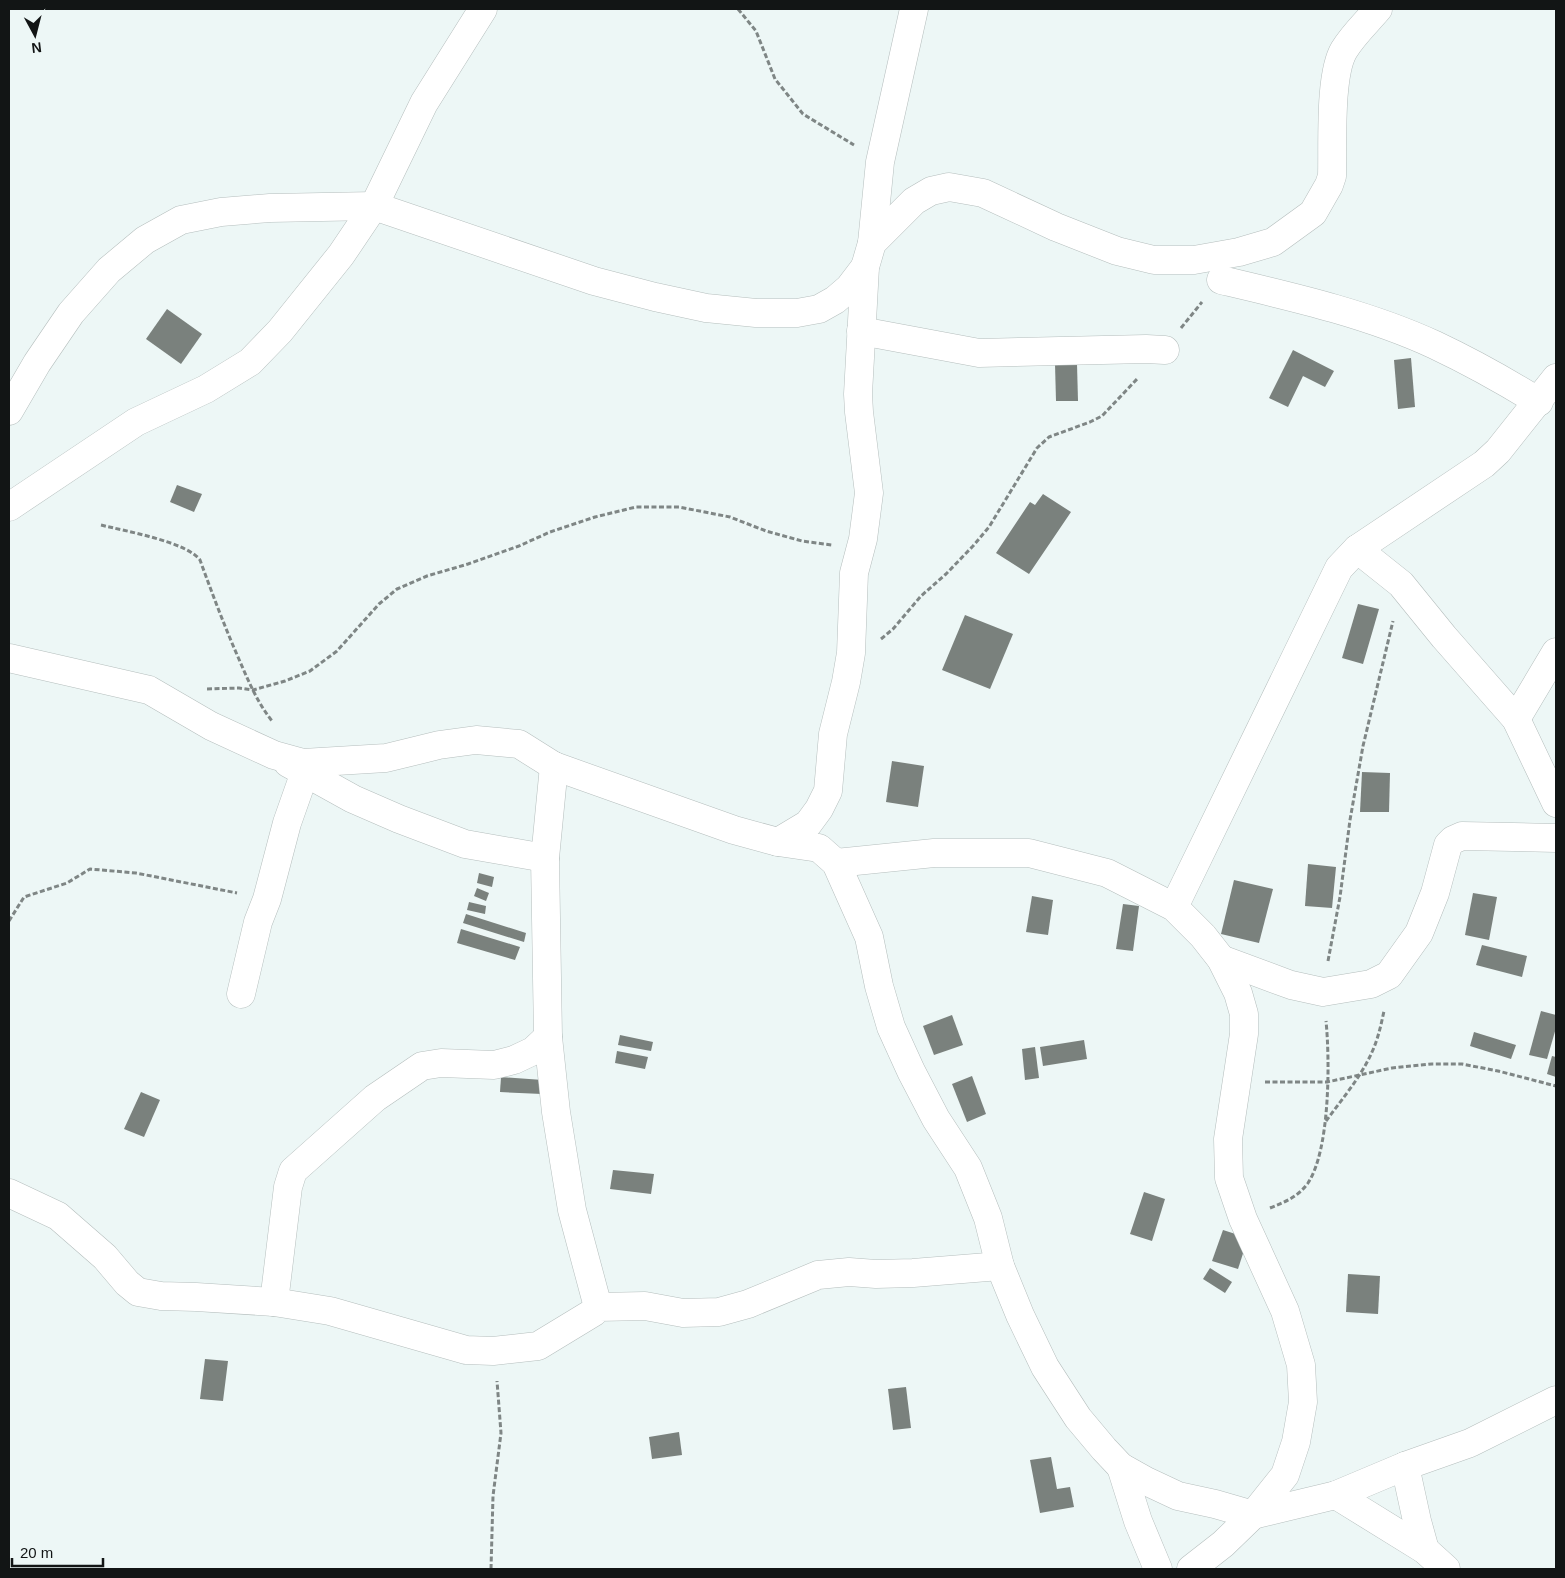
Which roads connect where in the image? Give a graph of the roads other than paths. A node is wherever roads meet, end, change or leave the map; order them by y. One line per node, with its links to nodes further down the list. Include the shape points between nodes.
1 (483, 9): 4 (street, via 424,103)
2 (914, 9): 5 (street, via 880,162)
3 (1378, 9): 5 (street, via 1343,52 1337,68 1329,185 1313,212 1273,242 1194,260 1154,260 1117,251 983,193 949,187 931,191 914,201)
4 (374, 206): 5 (street, via 594,280 706,308 756,313 797,313 835,300 849,288); 11 (street, via 221,212 181,220 145,240 109,270 71,313); 12 (street, via 280,331 250,362 206,389 136,422)
5 (868, 255): 7 (street)
6 (1221, 280): 10 (street, via 1390,327 1480,367)
7 (861, 331): 8 (street, via 978,353); 22 (street, via 859,412 868,493 863,539 854,572 851,653 833,734 828,792 808,824)
8 (1165, 350)
9 (1556, 378): 10 (street)
10 (1539, 402): 13 (street, via 1484,464)
11 (9, 411)
12 (9, 507)
13 (1357, 549): 16 (street, via 1401,584); 25 (street, via 1339,568)
14 (1556, 652): 16 (street)
15 (11, 656): 17 (street, via 149,690 211,726)
16 (1516, 719): 20 (street)
17 (274, 755): 18 (street, via 303,764 386,758 476,740 519,744); 19 (street)
18 (554, 766): 22 (street, via 734,830); 23 (street)
19 (305, 772): 23 (street, via 399,820 465,844); 27 (street, via 286,823)
20 (1556, 803)
21 (1556, 838): 26 (street, via 1462,836 1453,840 1448,845 1435,893 1419,933 1388,975 1371,984 1323,992 1291,985)
22 (778, 842): 24 (street, via 819,848)
23 (545, 858): 28 (street)
24 (836, 863): 25 (street, via 934,853 1029,853 1107,873); 30 (street, via 869,937 891,1027 936,1119 968,1168 988,1218)
25 (1174, 907): 26 (street)
26 (1221, 959): 37 (street, via 1238,993 1244,1014 1244,1034 1228,1139 1230,1178 1243,1219 1285,1311 1302,1364 1303,1402 1296,1442 1285,1475)
27 (241, 994)
28 (548, 1037): 31 (street, via 533,1051 494,1066 441,1063 422,1066 375,1098 293,1170 288,1187); 32 (street, via 572,1210)
29 (9, 1194): 31 (street, via 58,1216 105,1257 138,1292)
30 (1000, 1266): 32 (street, via 913,1273 818,1275 748,1304 719,1312 683,1313 645,1306); 34 (street, via 1045,1367 1078,1418)
31 (274, 1302): 32 (street, via 330,1311 466,1350 493,1351 538,1346)
32 (598, 1308)
33 (1556, 1400): 35 (street, via 1470,1443)
34 (1121, 1466): 37 (street, via 1178,1496); 39 (street, via 1138,1521)
35 (1405, 1466): 36 (street); 38 (street)
36 (1336, 1495): 37 (street); 38 (street)
37 (1252, 1515): 40 (street)
38 (1425, 1550): 41 (street)
39 (1158, 1569)
40 (1191, 1569)
41 (1446, 1569)

